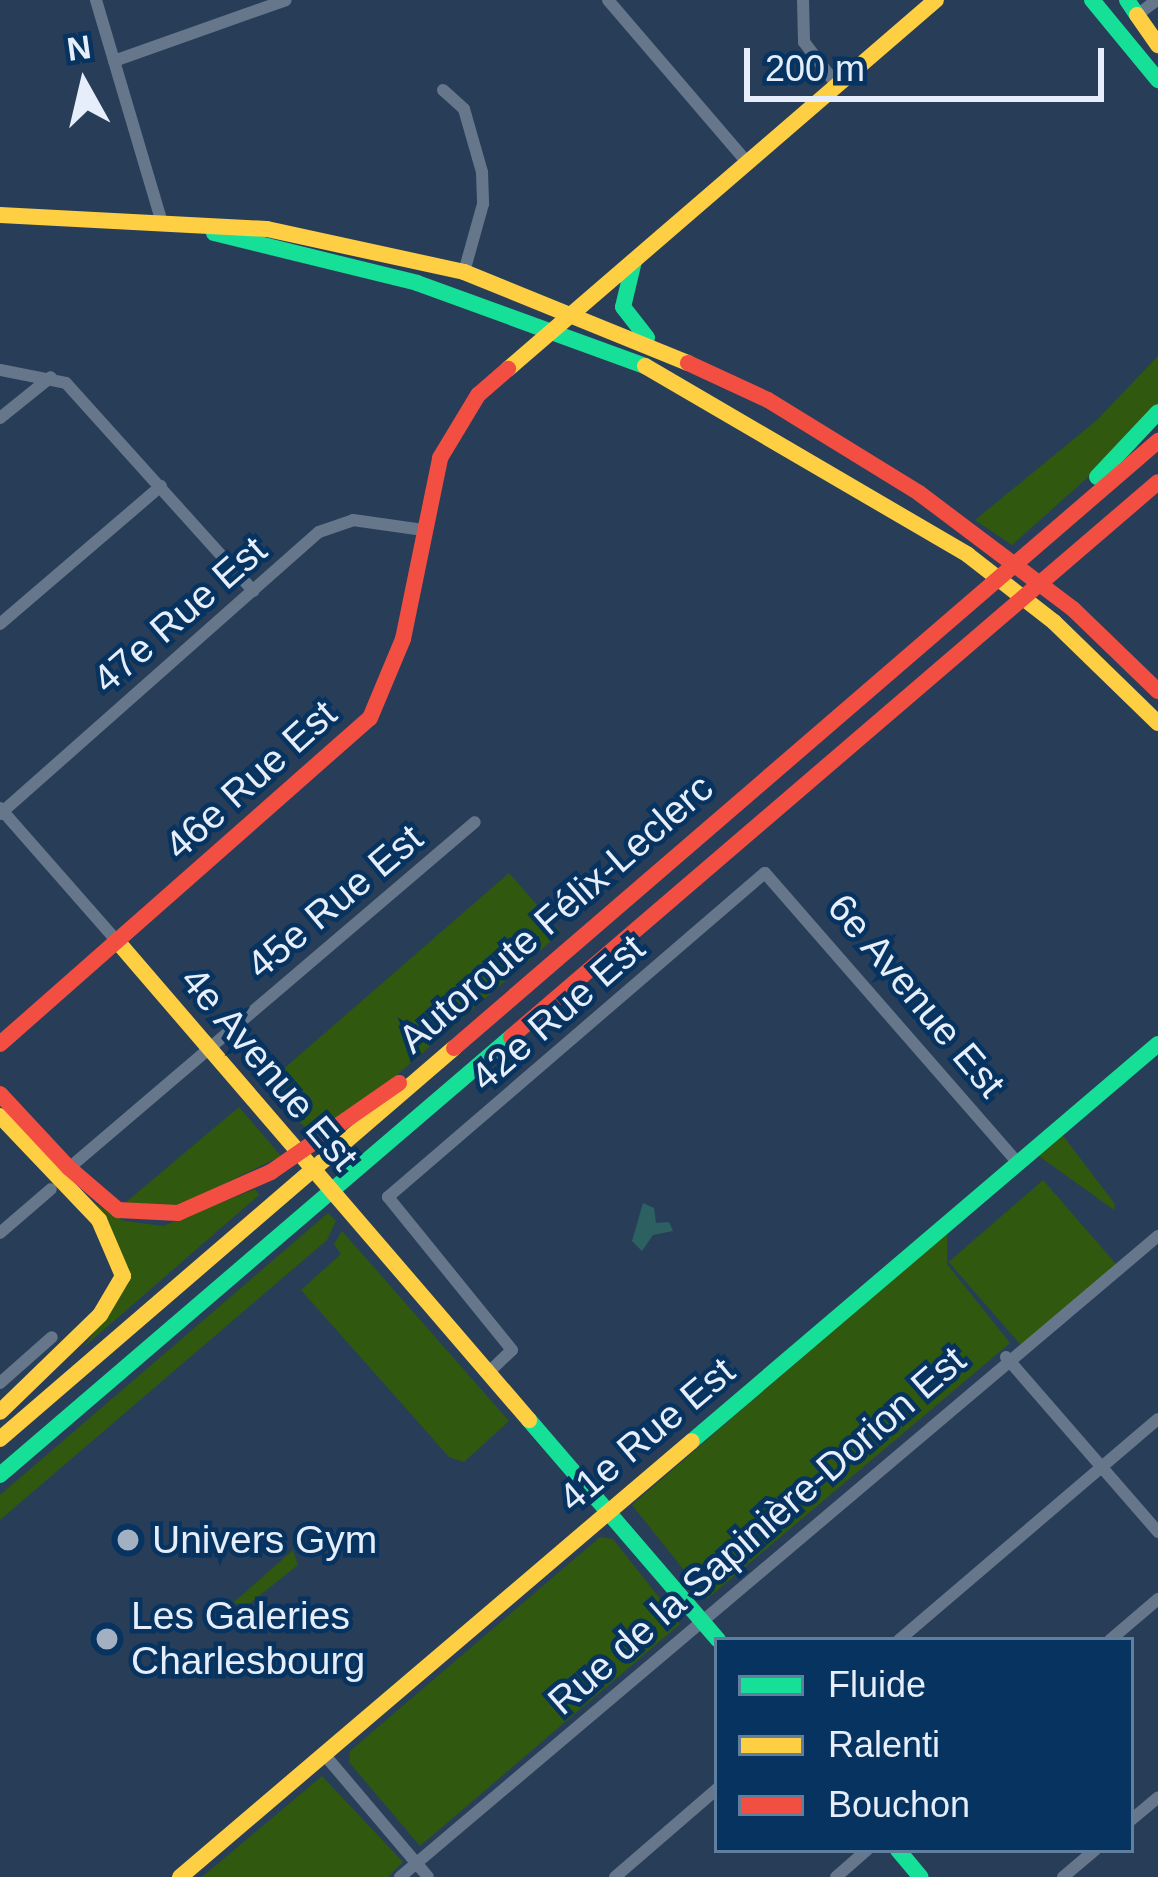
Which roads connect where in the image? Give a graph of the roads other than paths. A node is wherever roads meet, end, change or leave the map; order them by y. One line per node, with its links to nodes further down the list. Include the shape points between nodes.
1 (96, 0): 12 (street)
2 (286, 0): 12 (street)
3 (608, 0): 16 (street)
4 (803, 0): 14 (street, via 804,42)
5 (936, 0): 14 (main road, 46e Rue Est)
6 (1092, 0): 10 (main road)
7 (1104, 0): 10 (main road)
8 (1157, 0): 9 (street)
9 (1132, 8): 11 (main road)
10 (1121, 30): 13 (main road)
11 (1158, 45)
12 (114, 61): 18 (street)
13 (1158, 80)
14 (836, 84): 16 (main road, 46e Rue Est)
15 (443, 90): 20 (street, via 464,109 482,172 483,204)
16 (747, 162): 19 (main road, 46e Rue Est)
17 (0, 215): 18 (main road)
18 (161, 220): 20 (main road, via 267,230); 22 (main road, via 417,283)
19 (634, 260): 21 (main road, 46e Rue Est); 23 (main road, via 623,308)
20 (464, 272): 21 (main road)
21 (578, 313): 22 (main road, 46e Rue Est); 23 (main road)
22 (557, 329): 33 (main road, 46e Rue Est, via 463,414 440,458); 38 (main road, via 764,428 968,555 1054,622)
23 (654, 345): 37 (main road, via 769,400 983,542 1073,609)
24 (0, 370): 25 (street)
25 (51, 377): 27 (street); 30 (street, via 67,383)
26 (1158, 412): 32 (main road)
27 (0, 418)
28 (1158, 441): 32 (main road, Autoroute Félix-Leclerc)
29 (1158, 482): 34 (main road, Autoroute Félix-Leclerc)
30 (161, 486): 35 (street); 36 (street)
31 (1158, 500): 34 (main road)
32 (1052, 525): 46 (main road, Autoroute Félix-Leclerc)
33 (423, 530): 35 (street, 47e Rue Est, via 338,523); 42 (main road, 46e Rue Est, via 395,671 370,718)
34 (1084, 545): 62 (main road, Autoroute Félix-Leclerc)
35 (253, 591): 39 (street, 47e Rue Est)
36 (0, 624)
37 (1158, 691)
38 (1158, 723)
39 (1, 811): 42 (street, 4e Avenue Est)
40 (475, 822): 45 (street, 45e Rue Est)
41 (765, 873): 49 (street, 6e Avenue Est); 52 (street, 42e Rue Est)
42 (117, 941): 43 (main road, 46e Rue Est); 45 (main road, 4e Avenue Est)
43 (0, 1044)
44 (1158, 1044): 49 (main road, 41e Rue Est)
45 (208, 1048): 50 (street, 45e Rue Est); 57 (main road, 4e Avenue Est)
46 (441, 1059): 50 (main road, via 223,1199 142,1215 118,1210); 61 (main road, Autoroute Félix-Leclerc)
47 (0, 1094): 50 (main road)
48 (0, 1116): 59 (main road, via 99,1220 123,1276 100,1315)
49 (1017, 1162): 66 (main road, 41e Rue Est)
50 (69, 1168)
51 (51, 1189): 53 (street)
52 (388, 1197): 57 (street, 4e Avenue Est, via 512,1350)
53 (0, 1233)
54 (1158, 1235): 56 (street, Rue de la Sapinière-Dorion Est)
55 (52, 1337): 58 (street)
56 (1006, 1357): 63 (street); 69 (street, Rue de la Sapinière-Dorion Est)
57 (488, 1373): 66 (main road, 4e Avenue Est)
58 (3, 1374)
59 (0, 1412)
60 (1158, 1419): 63 (street)
61 (0, 1439)
62 (42, 1439): 64 (main road, Autoroute Félix-Leclerc); 65 (main road)
63 (1102, 1468): 67 (street); 71 (street)
64 (0, 1475)
65 (0, 1489)
66 (608, 1511): 69 (main road, 4e Avenue Est); 73 (main road, 41e Rue Est)
67 (1158, 1532)
68 (1158, 1598): 72 (street)
69 (700, 1618): 70 (main road, 4e Avenue Est); 80 (street, Rue de la Sapinière-Dorion Est)
70 (716, 1637)
71 (903, 1637)
72 (1113, 1637)
73 (323, 1754): 80 (street); 81 (main road, 41e Rue Est)
74 (714, 1793): 84 (street)
75 (1158, 1797): 76 (street)
76 (1134, 1817)
77 (864, 1853): 85 (street)
78 (901, 1853): 86 (main road)
79 (1092, 1853): 87 (street)
80 (416, 1864): 82 (street, Rue de la Sapinière-Dorion Est); 83 (street)
81 (180, 1877)
82 (400, 1877)
83 (428, 1877)
84 (615, 1877)
85 (836, 1877)
86 (921, 1877)
87 (1064, 1877)

